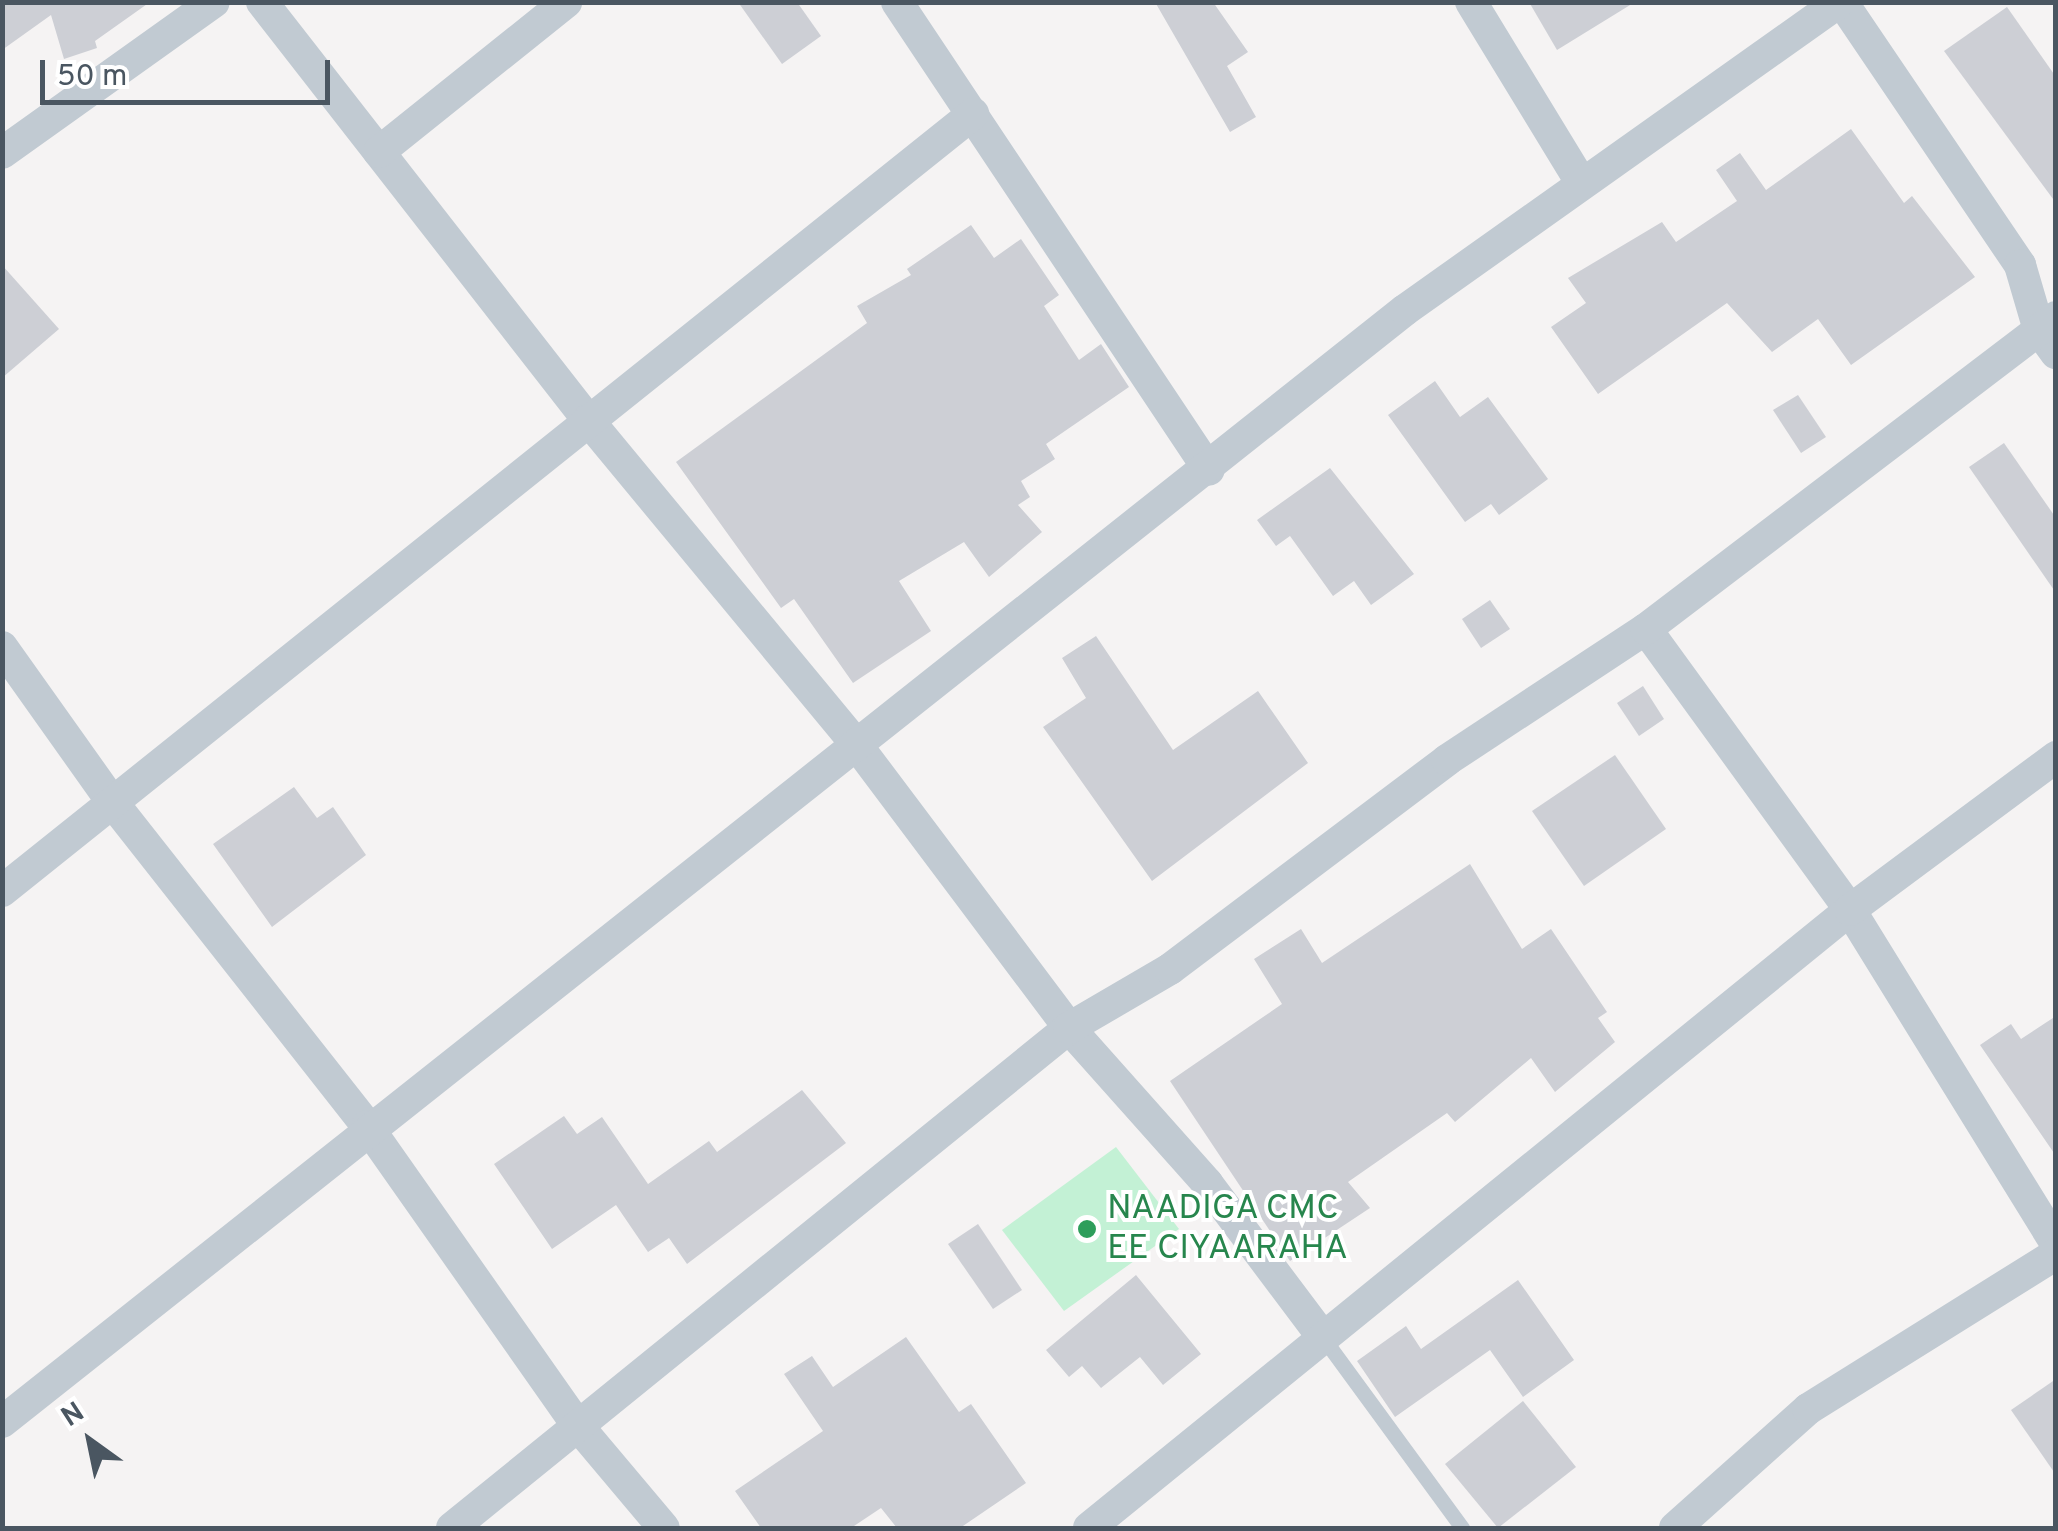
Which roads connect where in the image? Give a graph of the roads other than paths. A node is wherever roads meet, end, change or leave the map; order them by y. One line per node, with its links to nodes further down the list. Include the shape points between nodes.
1 (214, 2): 9 (street)
2 (262, 2): 8 (street)
3 (566, 2): 8 (street)
4 (897, 2): 7 (street)
5 (1471, 2): 10 (street)
6 (1840, 2): 10 (street); 11 (street, via 2020,265)
7 (973, 114): 12 (street); 13 (street)
8 (379, 152): 12 (street)
9 (2, 153)
10 (1582, 184): 13 (street, via 1405,310)
11 (2050, 333): 14 (street)
12 (588, 420): 16 (street); 18 (street)
13 (1209, 470): 16 (street)
14 (1646, 628): 20 (street); 21 (street, via 1447,760 1170,970)
15 (2, 646): 18 (street)
16 (856, 744): 21 (street); 22 (street)
17 (2056, 757): 20 (street)
18 (113, 803): 19 (street); 22 (street)
19 (2, 891)
20 (1850, 910): 23 (street); 25 (street)
21 (1069, 1028): 25 (street, via 1219,1197); 27 (street)
22 (367, 1126): 26 (street); 27 (street)
23 (2056, 1243)
24 (2056, 1254): 32 (street, via 1808,1409)
25 (1322, 1335): 30 (street); 31 (lane)
26 (2, 1422)
27 (578, 1426): 28 (street); 29 (street)
28 (452, 1528)
29 (664, 1528)
30 (1089, 1528)
31 (1462, 1528)
32 (1676, 1528)

